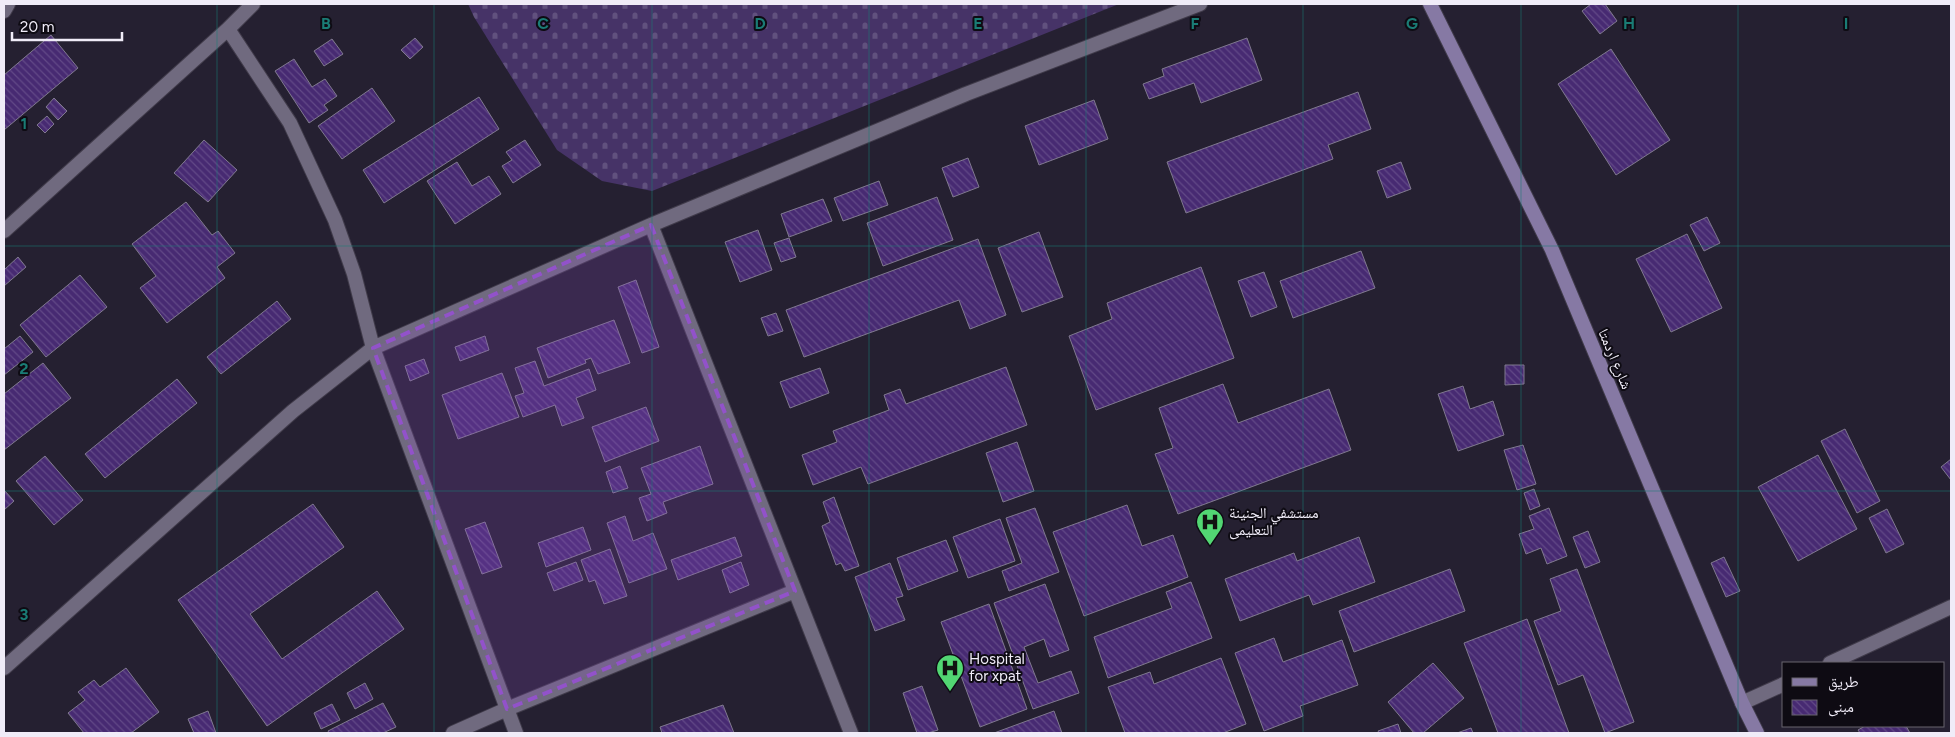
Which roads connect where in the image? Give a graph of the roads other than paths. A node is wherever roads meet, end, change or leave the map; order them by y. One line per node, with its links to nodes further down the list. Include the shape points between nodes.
1 (8, 4): 5 (street)
2 (253, 4): 6 (street)
3 (1200, 4): 7 (street, via 966,94)
4 (1430, 4): 15 (main road, شارع اردمتا, via 1552,250)
5 (4, 11)
6 (228, 29): 8 (street); 9 (street, via 290,123 335,220 354,274)
7 (651, 225): 9 (street); 10 (street)
8 (4, 231)
9 (373, 348): 13 (street, via 293,411); 16 (street)
10 (795, 591): 16 (street); 19 (street)
11 (1951, 608): 12 (street)
12 (1832, 662)
13 (4, 668)
14 (1782, 685): 15 (street)
15 (1742, 704): 20 (main road, شارع اردمتا)
16 (506, 709): 17 (street); 18 (street)
17 (453, 733)
18 (516, 733)
19 (851, 733)
20 (1757, 733)

